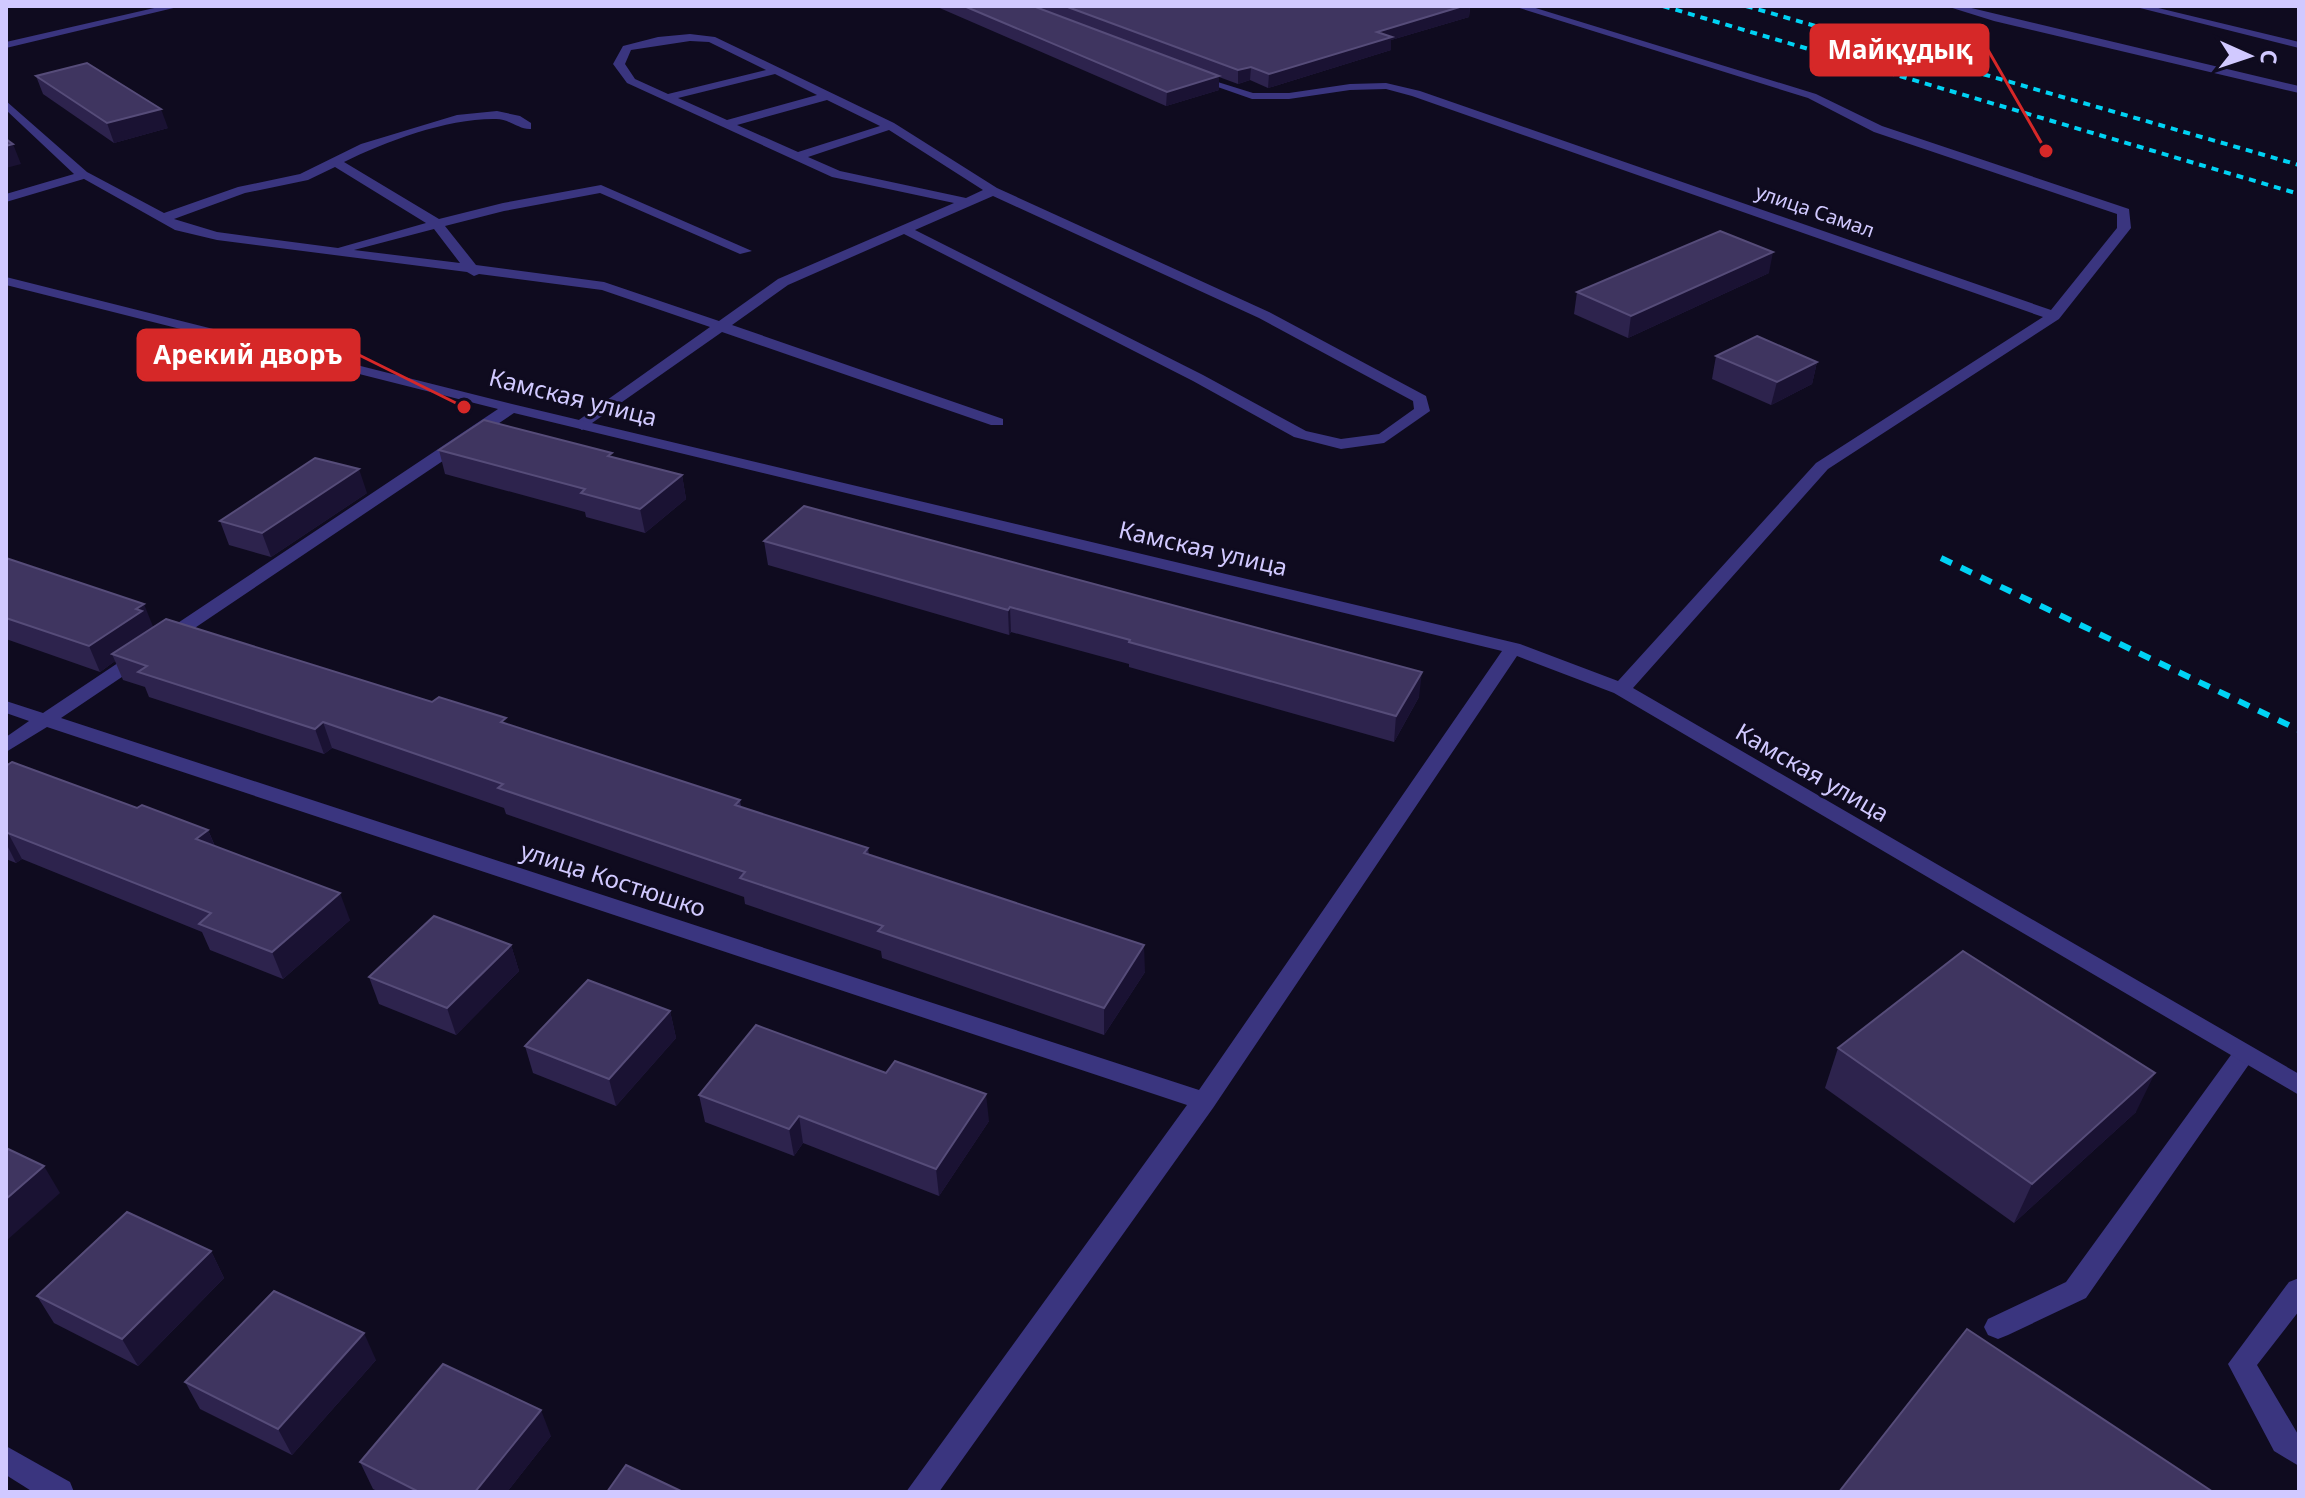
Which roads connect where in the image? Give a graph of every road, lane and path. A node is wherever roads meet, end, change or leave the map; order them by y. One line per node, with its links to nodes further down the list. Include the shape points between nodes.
1 (177, 6): 5 (street)
2 (1518, 6): 29 (street, via 1812,96 1878,129 2124,212 2124,228)
3 (1951, 6): 9 (street)
4 (2137, 6): 6 (street)
5 (6, 45)
6 (2299, 45)
7 (775, 71): 10 (street); 11 (street); 11 (street, via 711,39 691,36 627,48 619,64 631,81)
8 (1186, 72): 29 (street, улица Самал, via 1252,96 1374,86 1416,93)
9 (2296, 87)
10 (827, 96): 13 (street); 15 (street)
11 (669, 97): 13 (street)
12 (6, 104): 18 (street)
13 (731, 123): 16 (street)
14 (527, 126): 17 (street, via 497,115 457,119 365,147)
15 (890, 126): 16 (street); 19 (street)
16 (799, 156): 21 (street, via 836,174)
17 (337, 163): 22 (street); 23 (street)
18 (83, 175): 20 (street); 22 (street)
19 (993, 191): 21 (street); 24 (street, via 1352,359 1421,399 1422,411 1384,438 1341,444 1300,434)
20 (6, 198)
21 (967, 202): 24 (street)
22 (163, 218): 25 (street, via 217,236)
23 (436, 223): 25 (street); 26 (street, via 601,189); 27 (street)
24 (904, 229): 30 (street, via 783,282)
25 (336, 250): 27 (street)
26 (745, 251)
27 (474, 272): 30 (street, via 604,286)
28 (6, 281): 31 (street, Камская улица)
29 (2054, 316): 35 (street, via 1822,466)
30 (722, 326): 32 (street); 33 (street)
31 (511, 408): 33 (street, Камская улица); 37 (street)
32 (997, 422)
33 (582, 425): 34 (street, Камская улица)
34 (1513, 648): 35 (street, Камская улица); 41 (street)
35 (1621, 689): 39 (street, Камская улица)
36 (6, 707): 37 (street, улица Костюшко)
37 (43, 721): 38 (street); 41 (street, улица Костюшко)
38 (6, 746)
39 (2244, 1054): 40 (street, Камская улица); 43 (street, via 2076,1290)
40 (2299, 1086)
41 (1204, 1101): 47 (street)
42 (2299, 1290): 44 (street, via 2242,1364 2284,1442)
43 (1998, 1327)
44 (2299, 1453)
45 (6, 1459): 46 (street)
46 (59, 1492)
47 (921, 1492)

